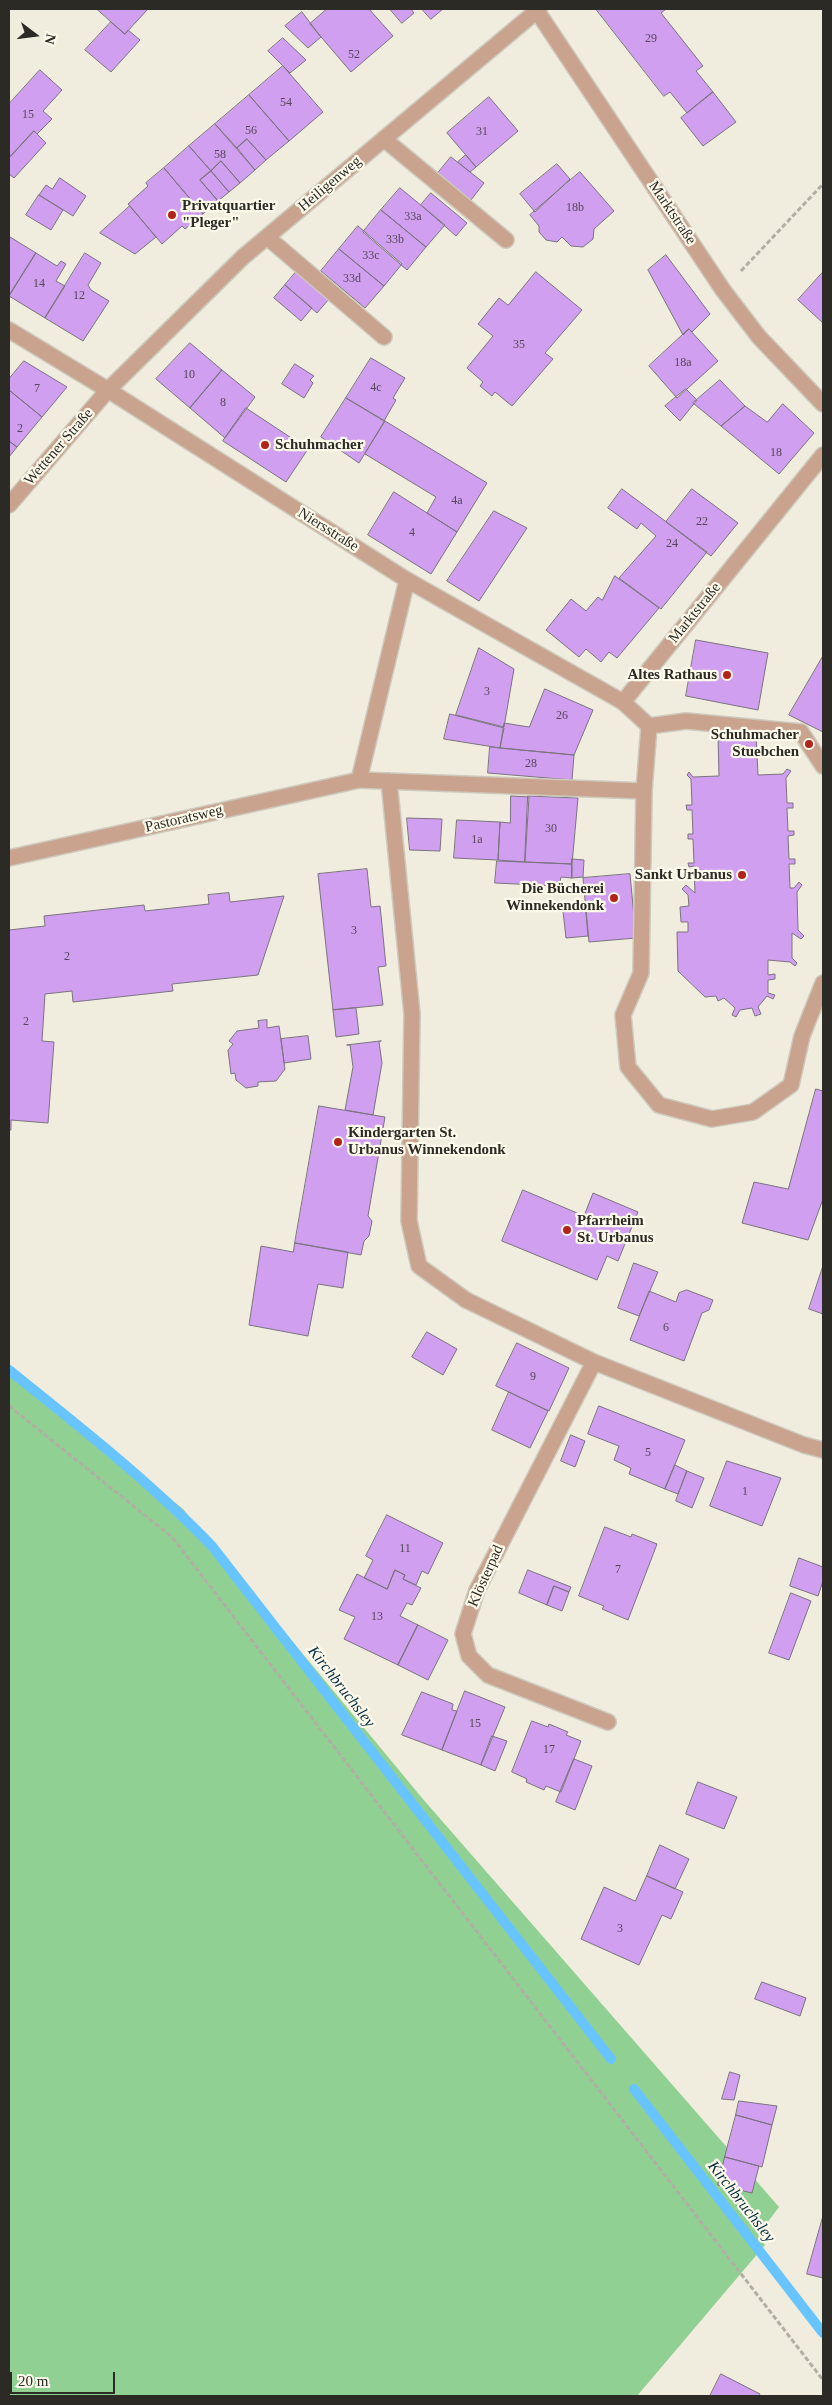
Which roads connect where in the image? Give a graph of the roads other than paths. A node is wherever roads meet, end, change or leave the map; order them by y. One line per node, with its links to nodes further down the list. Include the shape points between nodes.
1 (538, 10): 2 (street, Heiligenweg); 8 (street, Marktstraße, via 723,290 759,337)
2 (384, 139): 3 (street, Heiligenweg); 4 (street)
3 (268, 237): 6 (street); 7 (street, Heiligenweg, via 243,257)
4 (506, 240)
5 (9, 330): 7 (street, Niersstraße)
6 (384, 337)
7 (108, 390): 10 (street, Wettener Straße); 11 (street, Niersstraße)
8 (823, 404)
9 (823, 455): 12 (street, Marktstraße)
10 (9, 505)
11 (407, 580): 12 (street, Niersstraße); 15 (street)
12 (623, 702): 13 (street, Niersstraße)
13 (649, 726): 14 (street, via 686,721 801,732); 17 (street)
14 (823, 766)
15 (359, 780): 16 (street, Pastoratsweg); 18 (street, Pastoratsweg)
16 (389, 781): 17 (street, Pastoratsweg); 20 (street, via 412,1014 410,1221 419,1266 466,1300)
17 (644, 793): 19 (street, via 641,973 624,1015 628,1067 659,1105 712,1119 753,1112 791,1085 802,1036)
18 (9, 858)
19 (823, 983)
20 (594, 1362): 21 (street); 22 (street, Klösterpad, via 476,1590 463,1634 469,1656 488,1675)
21 (823, 1450)
22 (608, 1722)

